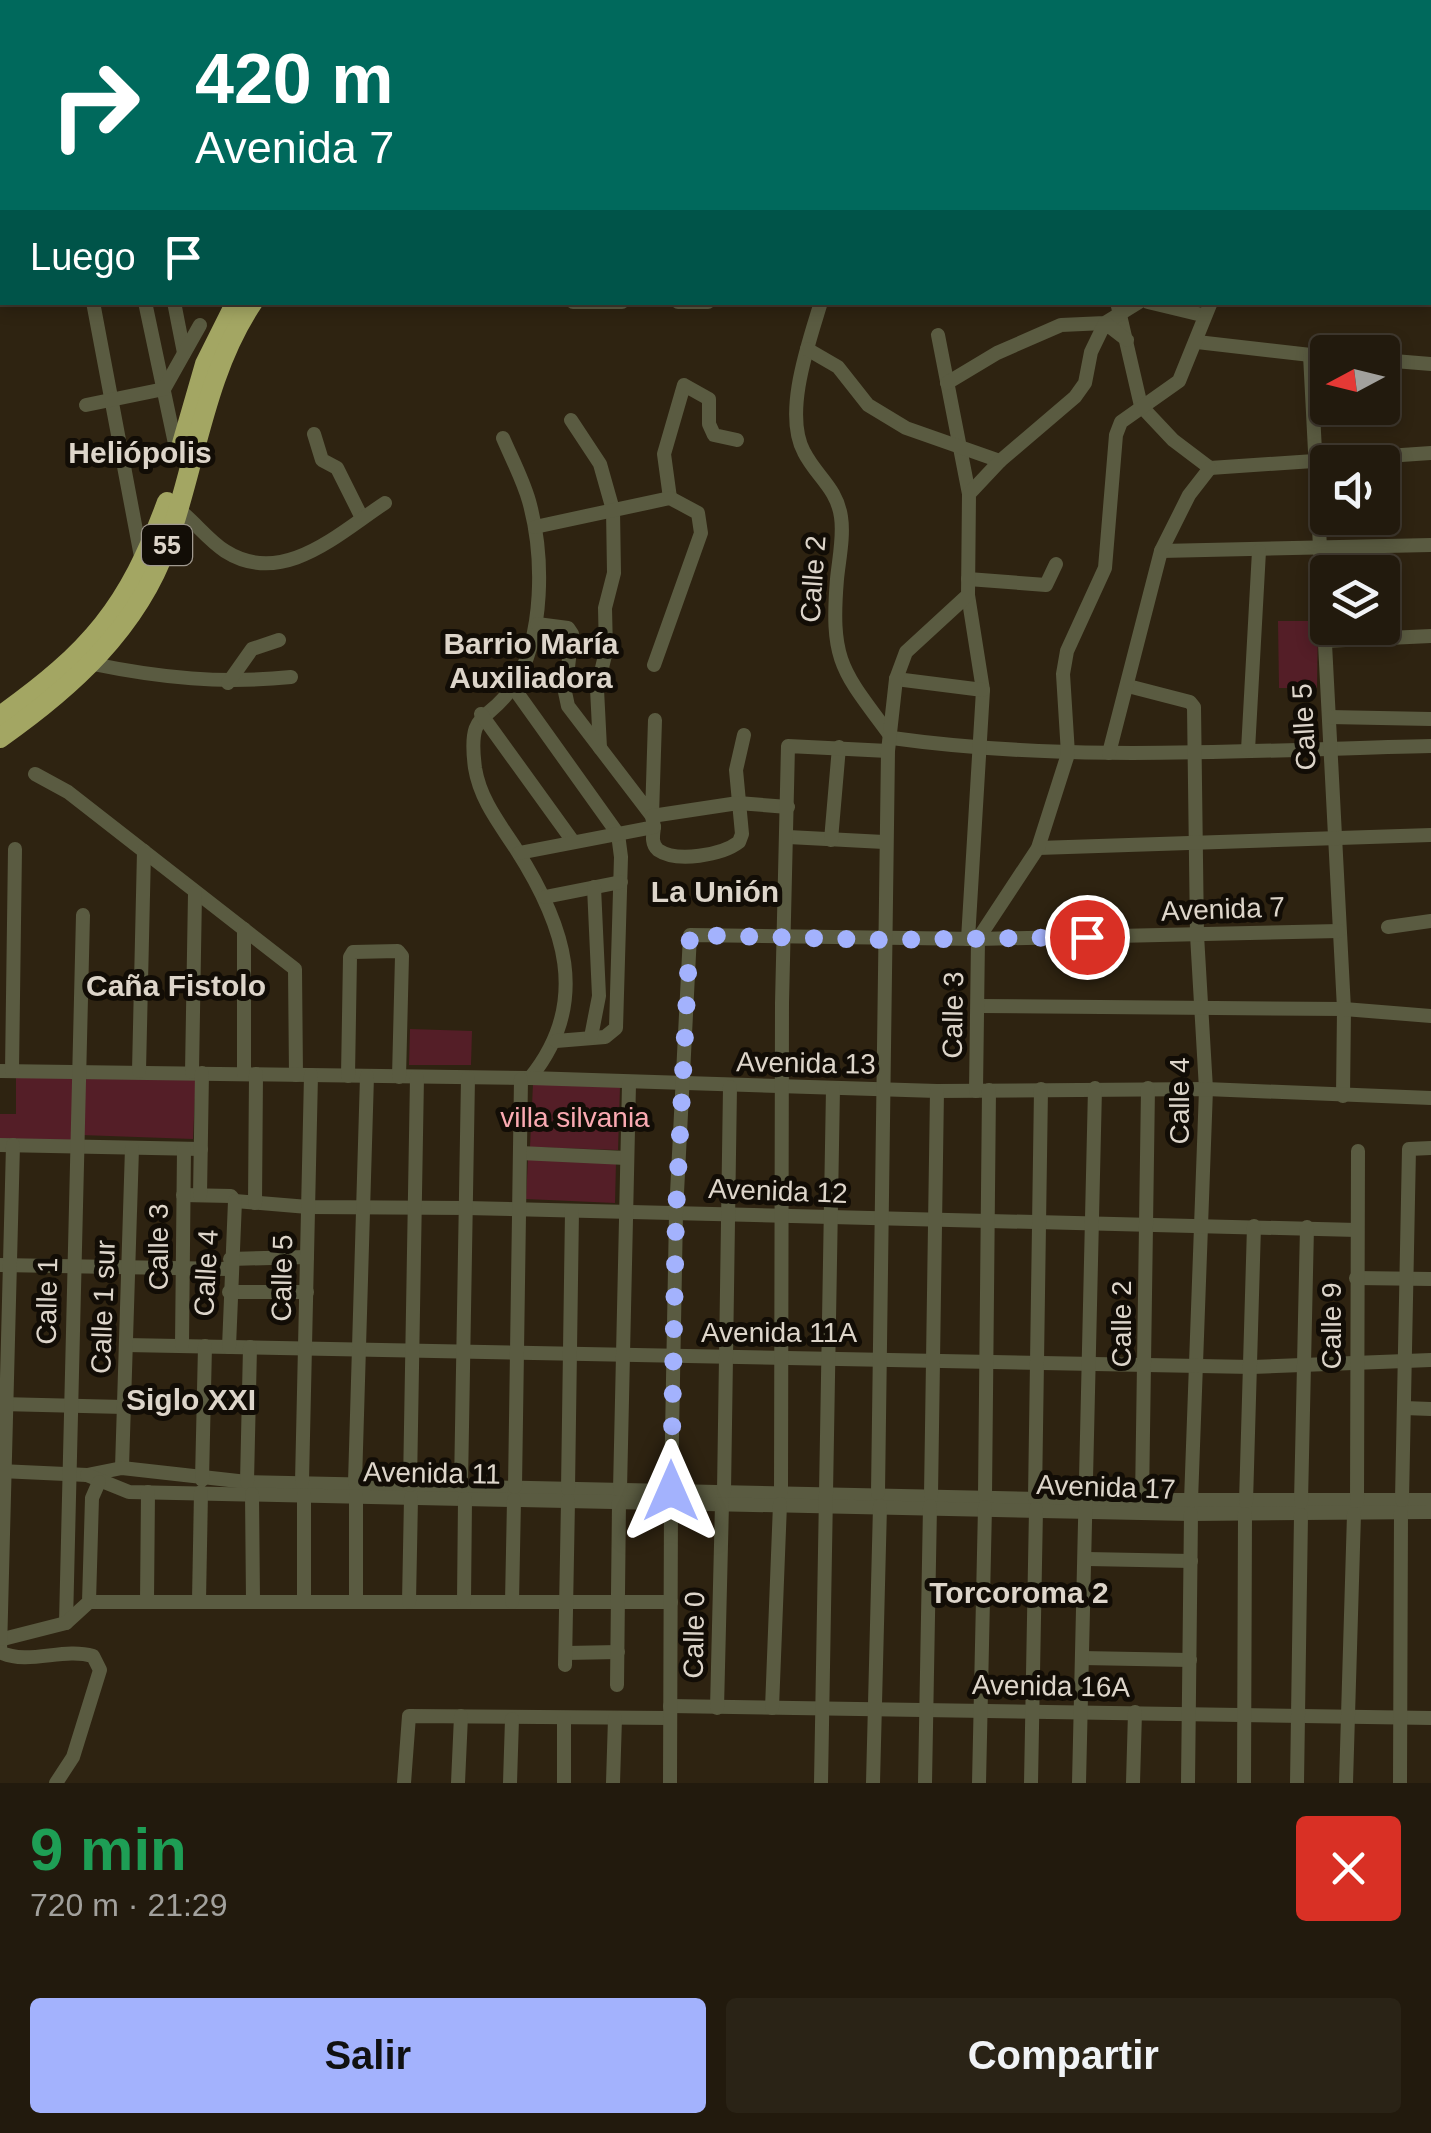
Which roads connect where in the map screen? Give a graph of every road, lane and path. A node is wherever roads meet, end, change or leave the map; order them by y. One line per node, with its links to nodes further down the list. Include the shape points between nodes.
1 (94, 305): 22 (street)
2 (146, 305): 21 (street)
3 (175, 305): 16 (street)
4 (234, 305): 24 (highway, 55)
5 (251, 305): 41 (highway, 55, via 216,373)
6 (820, 305): 15 (street, Calle 2)
7 (1173, 305): 9 (street)
8 (1118, 307): 10 (street); 13 (street)
9 (1206, 309): 14 (street)
10 (1106, 323): 13 (street); 20 (street, via 1061,325); 35 (street, via 1075,397)
11 (200, 325): 16 (street)
12 (938, 335): 20 (street, Calle 3)
13 (1127, 340): 25 (street)
14 (1197, 342): 17 (street); 25 (street, via 1179,381)
15 (806, 348): 31 (street, via 838,367 868,405 906,428); 75 (street, Calle 2, via 798,435 834,493 842,520 834,645)
16 (184, 352): 21 (street)
17 (1310, 355)
18 (1400, 361): 19 (street)
19 (1431, 364)
20 (948, 384): 31 (street, Calle 3)
21 (164, 389): 22 (street); 26 (street)
22 (110, 400): 23 (street); 45 (street)
23 (86, 405)
24 (192, 406): 26 (street); 34 (highway, 55)
25 (1141, 406): 37 (street); 84 (street, via 1116,434 1106,568 1067,651)
26 (168, 410): 34 (street)
27 (572, 420): 42 (street, via 600,464)
28 (314, 434): 43 (street, via 322,460 337,468)
29 (503, 438): 44 (street)
30 (736, 440): 39 (street, via 714,435 708,398 684,386 664,454)
31 (962, 448): 35 (street); 38 (street, Calle 3)
32 (1431, 453): 33 (street)
33 (1400, 456)
34 (178, 458): 45 (highway, 55)
35 (1000, 461): 38 (street)
36 (1310, 463): 37 (street)
37 (1210, 468): 49 (street)
38 (969, 494): 53 (street, Calle 3)
39 (670, 498): 42 (street); 61 (street, via 698,513 701,532)
40 (386, 502): 43 (street)
41 (178, 509): 43 (street, via 224,551 254,563 301,558); 60 (highway, 55, via 144,592)
42 (614, 510): 44 (street); 78 (street, via 614,574 598,689)
43 (362, 518)
44 (535, 527): 55 (street)
45 (146, 531): 69 (highway, 55, via 143,566 84,651)
46 (1319, 535): 48 (street, Calle 5)
47 (1431, 545): 48 (street)
48 (1320, 548): 50 (street); 51 (street, Calle 5)
49 (1160, 551): 50 (street); 65 (street)
50 (1258, 551): 81 (street)
51 (1320, 555)
52 (1056, 564): 53 (street, via 1046,585)
53 (968, 579): 54 (street, Calle 3)
54 (968, 596): 63 (street, via 906,652); 67 (street, Calle 3)
55 (537, 624): 66 (street); 78 (street, via 572,634 568,706)
56 (1431, 636): 57 (street)
57 (1400, 637)
58 (279, 640): 64 (street, via 252,649)
59 (1324, 645): 70 (street, Calle 5)
60 (93, 664): 64 (street); 74 (highway, 55)
61 (654, 666)
62 (291, 677): 64 (street)
63 (896, 679): 67 (street); 75 (street)
64 (228, 683)
65 (1128, 686): 82 (street, Calle 4, via 1190,702); 83 (street)
66 (513, 687): 68 (street); 89 (street)
67 (982, 690): 80 (street, Calle 3)
68 (481, 714): 93 (street); 100 (street, via 472,747 480,794)
69 (0, 716)
70 (1329, 717): 71 (street); 79 (street, Calle 5)
71 (1431, 718)
72 (655, 720): 88 (street)
73 (744, 735): 86 (street)
74 (0, 738)
75 (890, 744): 77 (street); 80 (street); 95 (street)
76 (1431, 746): 79 (street)
77 (839, 747): 87 (street, via 788,746); 94 (street)
78 (600, 748): 88 (street)
79 (1331, 748): 81 (street); 92 (street, Calle 5)
80 (982, 750): 84 (street); 112 (street, Calle 3)
81 (1248, 750): 82 (street)
82 (1191, 752): 83 (street); 96 (street, Calle 4)
83 (1108, 753): 84 (street)
84 (1068, 754): 97 (street)
85 (35, 774): 99 (street)
86 (738, 803): 87 (street); 88 (street); 88 (street, via 742,834 730,849 675,855 658,850)
87 (788, 807): 91 (street)
88 (653, 821): 89 (street)
89 (618, 834): 93 (street); 101 (street)
90 (1431, 835): 92 (street)
91 (788, 837): 94 (street); 111 (street)
92 (1334, 837): 96 (street); 109 (street, Calle 5)
93 (572, 840): 100 (street)
94 (830, 840): 95 (street)
95 (884, 842): 113 (street)
96 (1196, 844): 97 (street); 110 (street, Calle 4)
97 (1038, 848): 112 (street)
98 (15, 849): 121 (street)
99 (144, 851): 103 (street); 122 (street)
100 (519, 853): 104 (street)
101 (621, 882): 102 (street); 118 (street, via 616,1028 612,1035)
102 (594, 887): 104 (street); 118 (street, via 598,996)
103 (195, 893): 108 (street); 123 (street, Calle 3)
104 (545, 897): 119 (street, via 566,963 567,997)
105 (84, 914): 120 (street, Calle 1)
106 (1431, 922): 107 (street)
107 (1388, 927)
108 (244, 929): 124 (street, Calle 4); 125 (street, Calle 5, via 295,969)
109 (1339, 931): 110 (street, Avenida 7); 116 (street, Calle 5)
110 (1196, 935): 112 (street, Avenida 7); 115 (street, Calle 4)
111 (785, 938): 113 (street, Avenida 7); 134 (street, Avenida 7, via 690,935); 136 (street)
112 (973, 939): 113 (street, Avenida 7); 114 (street, Calle 3)
113 (884, 940): 140 (street)
114 (979, 1006): 115 (street); 144 (street, Calle 3)
115 (1202, 1007): 116 (street); 142 (street, Calle 4)
116 (1344, 1009): 117 (street); 145 (street, Calle 5)
117 (1431, 1016)
118 (591, 1038): 119 (street)
119 (553, 1048): 131 (street); 132 (street)
120 (77, 1070): 121 (street, Avenida 13); 122 (street, Avenida 13); 148 (street, Calle 1)
121 (6, 1071)
122 (140, 1072): 123 (street, Avenida 13)
123 (197, 1073): 124 (street, Avenida 13); 152 (street, Calle 3)
124 (250, 1074): 125 (street, Avenida 13); 159 (street, Calle 4)
125 (304, 1075): 126 (street, Avenida 13); 160 (street, Calle 5)
126 (348, 1076): 127 (street, Avenida 13); 128 (street, via 350,957 398,951)
127 (366, 1076): 128 (street, Avenida 13); 162 (street)
128 (399, 1077): 129 (street, Avenida 13)
129 (417, 1077): 130 (street, Avenida 13); 164 (street)
130 (468, 1078): 131 (street, Avenida 13); 161 (street)
131 (525, 1079): 132 (street, Avenida 13); 154 (street)
132 (551, 1079): 133 (street, Avenida 13)
133 (629, 1084): 134 (street, Avenida 13); 155 (street)
134 (683, 1084): 135 (street, Avenida 13); 167 (street)
135 (730, 1087): 136 (street, Avenida 13); 168 (street, Calle 0)
136 (782, 1087): 137 (street, Avenida 13); 169 (street)
137 (832, 1088): 140 (street, Avenida 13); 170 (street)
138 (1095, 1088): 139 (street, Avenida 13); 141 (street, Avenida 13); 176 (street)
139 (1148, 1088): 142 (street, Avenida 13); 175 (street, Calle 2)
140 (884, 1089): 143 (street, Avenida 13); 171 (street)
141 (1041, 1089): 144 (street, Avenida 13); 174 (street)
142 (1206, 1089): 145 (street, Avenida 13); 177 (street, Calle 4)
143 (937, 1091): 144 (street, Avenida 13); 172 (street)
144 (983, 1091): 173 (street, Calle 3)
145 (1343, 1096): 146 (street, Avenida 13)
146 (1431, 1098)
147 (7, 1145): 148 (street); 183 (street)
148 (75, 1146): 149 (street); 184 (street, Calle 1)
149 (132, 1148): 151 (street); 185 (street, Calle 1 sur)
150 (1431, 1148): 189 (street, via 1409,1148)
151 (184, 1149): 152 (street); 156 (street, Calle 3)
152 (201, 1149): 157 (street, Calle 3)
153 (1358, 1150): 180 (street, Calle 9)
154 (520, 1153): 155 (street); 163 (street)
155 (626, 1158): 166 (street)
156 (183, 1195): 157 (street, Avenida 12); 186 (street, Calle 3)
157 (200, 1196): 158 (street, Avenida 12)
158 (235, 1201): 159 (street, Avenida 12); 182 (street, Calle 4)
159 (255, 1202): 160 (street, Avenida 12)
160 (308, 1207): 162 (street, Avenida 12); 181 (street, Calle 5)
161 (466, 1208): 163 (street, Avenida 12); 164 (street, Avenida 12); 200 (street)
162 (363, 1209): 164 (street, Avenida 12); 198 (street)
163 (520, 1209): 165 (street, Avenida 12); 201 (street)
164 (415, 1210): 199 (street)
165 (572, 1210): 166 (street, Avenida 12); 202 (street)
166 (624, 1212): 167 (street, Avenida 12); 203 (street)
167 (676, 1213): 168 (street, Avenida 12); 204 (street)
168 (728, 1214): 169 (street, Avenida 12); 206 (street, Calle 0)
169 (783, 1216): 170 (street, Avenida 12); 207 (street)
170 (830, 1218): 171 (street, Avenida 12); 209 (street)
171 (883, 1220): 172 (street, Avenida 12); 205 (street)
172 (935, 1221): 173 (street, Avenida 12); 208 (street)
173 (988, 1222): 174 (street, Avenida 12); 211 (street, Calle 3)
174 (1040, 1223): 176 (street, Avenida 12); 213 (street)
175 (1146, 1223): 176 (street, Avenida 12); 177 (street, Avenida 12); 215 (street, Calle 2)
176 (1091, 1224): 214 (street)
177 (1201, 1224): 178 (street, Avenida 12); 216 (street, Calle 4)
178 (1254, 1226): 179 (street, Avenida 12); 218 (street)
179 (1306, 1227): 180 (street, Avenida 12); 219 (street)
180 (1357, 1230): 187 (street, Calle 9)
181 (307, 1257): 182 (street); 191 (street, Calle 5)
182 (230, 1264): 186 (street); 190 (street, Calle 4)
183 (5, 1265): 184 (street); 220 (street)
184 (73, 1266): 185 (street); 221 (street, Calle 1)
185 (130, 1267): 186 (street); 192 (street, Calle 1 sur)
186 (183, 1268): 193 (street, Calle 3)
187 (1356, 1278): 189 (street); 217 (street, Calle 9)
188 (1431, 1278): 189 (street)
189 (1407, 1279): 212 (street)
190 (229, 1292): 191 (street); 195 (street, Calle 4)
191 (306, 1292): 197 (street, Calle 5)
192 (126, 1345): 193 (street, Avenida 11A); 222 (street, Calle 1 sur)
193 (182, 1346): 194 (street, Avenida 11A)
194 (205, 1346): 195 (street, Avenida 11A); 229 (street)
195 (228, 1346): 196 (street, Avenida 11A)
196 (250, 1348): 197 (street, Avenida 11A); 230 (street)
197 (305, 1349): 198 (street, Avenida 11A); 231 (street, Calle 5)
198 (359, 1350): 199 (street, Avenida 11A); 232 (street)
199 (413, 1352): 200 (street, Avenida 11A); 233 (street)
200 (463, 1352): 201 (street, Avenida 11A); 235 (street)
201 (518, 1354): 202 (street, Avenida 11A); 236 (street)
202 (570, 1354): 203 (street, Avenida 11A); 237 (street)
203 (623, 1355): 204 (street, Avenida 11A); 238 (street)
204 (672, 1355): 206 (street, Avenida 11A); 239 (street)
205 (878, 1357): 208 (street, Avenida 11A); 209 (street, Avenida 11A); 243 (street)
206 (726, 1359): 207 (street, Avenida 11A); 240 (street, Calle 0)
207 (781, 1359): 209 (street, Avenida 11A); 241 (street)
208 (933, 1359): 211 (street, Avenida 11A); 245 (street)
209 (831, 1360): 242 (street)
210 (1431, 1360): 212 (street, Avenida 11A)
211 (984, 1361): 213 (street, Avenida 11A); 247 (street, Calle 3)
212 (1404, 1361): 217 (street, Avenida 11A); 223 (street)
213 (1036, 1363): 214 (street, Avenida 11A); 248 (street)
214 (1091, 1364): 215 (street, Avenida 11A); 249 (street)
215 (1146, 1366): 216 (street, Avenida 11A); 246 (street, Calle 2)
216 (1198, 1366): 218 (street, Avenida 11A); 252 (street, Calle 4)
217 (1356, 1366): 219 (street, Avenida 11A); 251 (street, Calle 9)
218 (1252, 1367): 219 (street, Avenida 11A); 253 (street)
219 (1306, 1368): 254 (street)
220 (4, 1404): 221 (street); 226 (street)
221 (70, 1406): 222 (street); 227 (street, Calle 1)
222 (124, 1408): 225 (street, Calle 1 sur)
223 (1404, 1408): 224 (street); 250 (street)
224 (1431, 1409)
225 (122, 1468): 228 (street, Avenida 11); 229 (street, Avenida 11)
226 (3, 1471): 227 (street, Avenida 11); 271 (street)
227 (68, 1474): 228 (street, Avenida 11); 270 (street, Calle 1)
228 (93, 1479): 234 (street, Avenida 11); 262 (street)
229 (202, 1486): 230 (street, Avenida 11); 234 (street, Avenida 11); 259 (street)
230 (250, 1488): 231 (street, Avenida 11); 260 (street)
231 (303, 1489): 232 (street, Avenida 11); 261 (street, Calle 5)
232 (356, 1490): 233 (street, Avenida 11); 263 (street)
233 (410, 1491): 235 (street, Avenida 11); 264 (street)
234 (148, 1492): 258 (street)
235 (463, 1493): 236 (street, Avenida 11); 265 (street)
236 (515, 1494): 237 (street, Avenida 11); 266 (street)
237 (568, 1495): 238 (street, Avenida 11); 267 (street)
238 (620, 1496): 239 (street, Avenida 11); 268 (street)
239 (671, 1497): 240 (street, Avenida 11); 269 (street)
240 (723, 1498): 241 (street, Avenida 11); 277 (street, Calle 0)
241 (780, 1498): 242 (street, Avenida 17); 278 (street)
242 (828, 1498): 243 (street, Avenida 17); 276 (street)
243 (879, 1500): 245 (street, Avenida 17); 279 (street)
244 (1431, 1500): 250 (street, Avenida 17)
245 (930, 1501): 247 (street, Avenida 17); 280 (street)
246 (1142, 1501): 249 (street, Avenida 17); 252 (street, Avenida 17)
247 (985, 1502): 248 (street, Avenida 17); 281 (street, Calle 3)
248 (1035, 1504): 249 (street, Avenida 17); 282 (street)
249 (1088, 1506): 252 (street, Avenida 17); 256 (street)
250 (1401, 1506): 251 (street, Avenida 17); 255 (street, Avenida 17); 292 (street)
251 (1355, 1507): 254 (street, Avenida 17); 290 (street, Calle 9)
252 (1191, 1508): 253 (street, Avenida 17); 257 (street, Calle 4)
253 (1246, 1508): 254 (street, Avenida 17); 287 (street)
254 (1301, 1509): 289 (street)
255 (1431, 1512)
256 (1087, 1560): 257 (street); 273 (street)
257 (1192, 1561): 274 (street, Calle 4)
258 (147, 1601): 259 (street); 262 (street)
259 (199, 1601): 260 (street)
260 (252, 1601): 261 (street)
261 (304, 1601): 263 (street)
262 (89, 1602): 270 (street)
263 (356, 1602): 264 (street)
264 (409, 1602): 265 (street)
265 (464, 1602): 266 (street)
266 (512, 1602): 267 (street)
267 (568, 1602): 268 (street); 272 (street, via 566,1659)
268 (620, 1602): 269 (street); 272 (street)
269 (671, 1602): 283 (street)
270 (66, 1623): 271 (street)
271 (1, 1647): 296 (street, via 15,1658 78,1652 93,1656 100,1670 73,1758)
272 (618, 1652): 275 (street)
273 (1082, 1658): 274 (street); 284 (street)
274 (1190, 1660): 286 (street, Calle 4)
275 (617, 1685)
276 (822, 1706): 278 (street, Avenida 16A); 279 (street, Avenida 16A); 303 (street)
277 (718, 1708): 278 (street, Avenida 16A); 283 (street, Avenida 16A)
278 (772, 1708)
279 (874, 1708): 280 (street, Avenida 16A); 304 (street)
280 (926, 1708): 281 (street, Avenida 16A); 305 (street)
281 (980, 1709): 282 (street, Avenida 16A); 306 (street, Calle 3)
282 (1031, 1710): 284 (street, Avenida 16A); 307 (street)
283 (670, 1712): 291 (street, Avenida 16A); 302 (street)
284 (1081, 1712): 285 (street, Avenida 16A); 308 (street)
285 (1135, 1712): 286 (street, Avenida 16A); 309 (street)
286 (1189, 1715): 287 (street, Avenida 16A); 310 (street, Calle 4)
287 (1246, 1715): 289 (street, Avenida 16A); 311 (street)
288 (461, 1716): 294 (street, Avenida 16A); 297 (street, Avenida 16A, via 408,1716); 298 (street)
289 (1299, 1716): 290 (street, Avenida 16A); 312 (street)
290 (1348, 1717): 292 (street, Avenida 16A); 313 (street, Calle 9)
291 (615, 1718): 295 (street, Avenida 16A); 301 (street)
292 (1401, 1718): 293 (street, Avenida 16A); 314 (street)
293 (1431, 1718)
294 (512, 1719): 295 (street, Avenida 16A); 299 (street)
295 (564, 1719): 300 (street)
296 (56, 1783)
297 (404, 1783)
298 (458, 1783)
299 (510, 1783)
300 (564, 1783)
301 (612, 1783)
302 (670, 1783)
303 (821, 1783)
304 (873, 1783)
305 (925, 1783)
306 (979, 1783)
307 (1030, 1783)
308 (1079, 1783)
309 (1133, 1783)
310 (1188, 1783)
311 (1244, 1783)
312 (1297, 1783)
313 (1346, 1783)
314 (1400, 1783)

